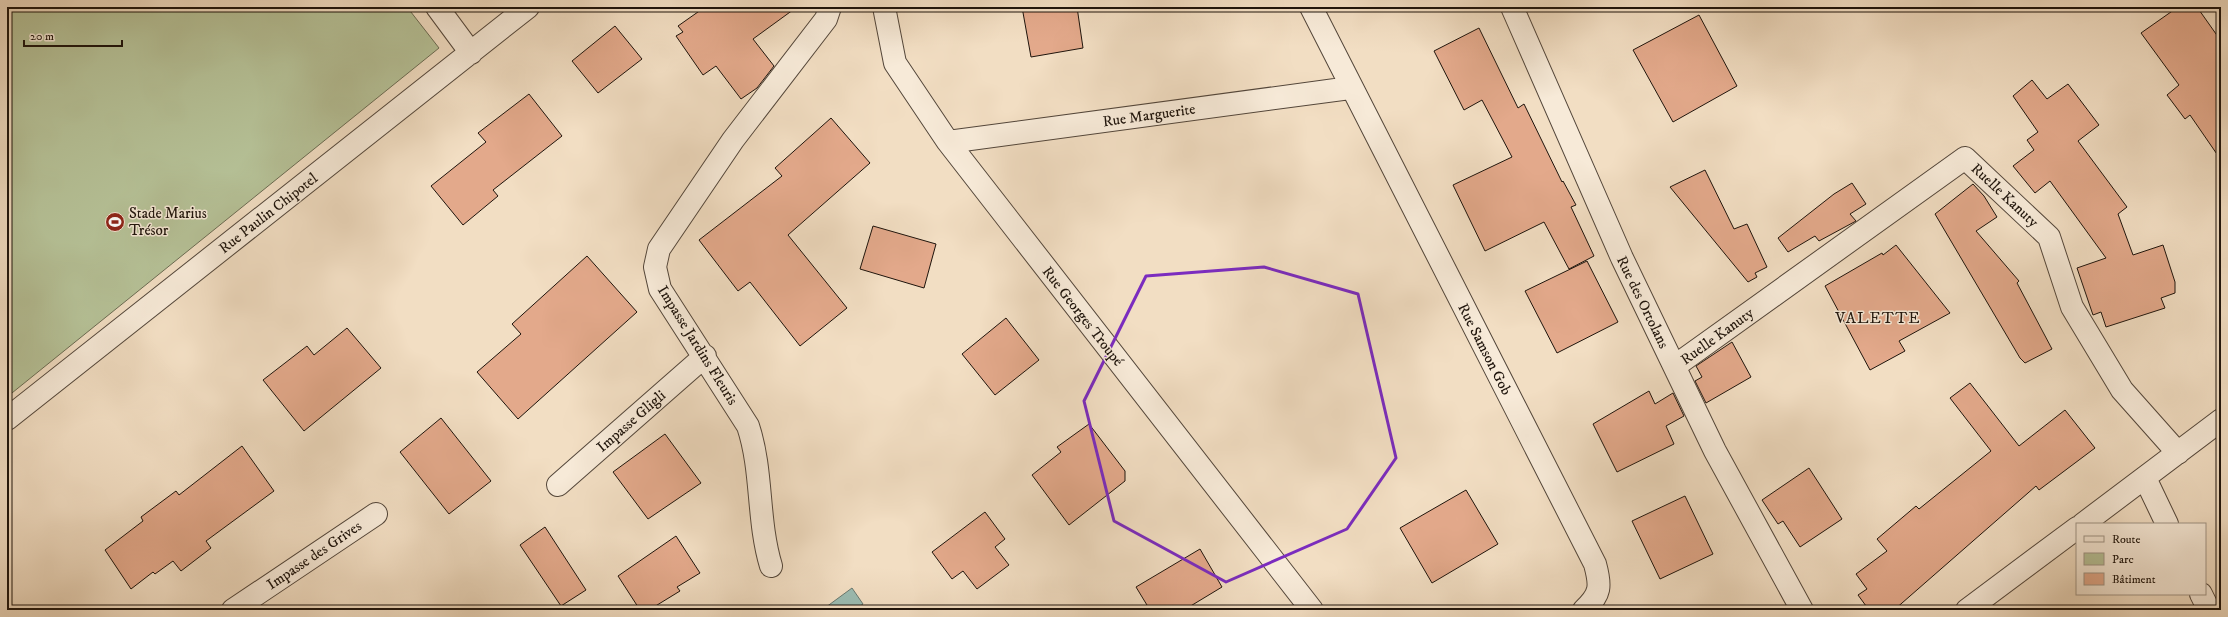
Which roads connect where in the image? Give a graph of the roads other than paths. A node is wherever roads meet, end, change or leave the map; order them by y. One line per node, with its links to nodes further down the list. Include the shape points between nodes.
1 (437, 7): 7 (street)
2 (528, 7): 7 (street, Rue Paulin Chipotel)
3 (830, 7): 10 (street, Impasse Jardins Fleuris, via 826,19 733,140 659,249 655,267 660,289)
4 (884, 7): 9 (street, Rue Georges Troupé, via 894,63)
5 (1310, 7): 8 (street, Rue Samson Gob)
6 (1512, 7): 11 (street, Rue des Ortolans, via 1622,258)
7 (471, 52): 12 (street, Rue Paulin Chipotel)
8 (1350, 88): 9 (street, Rue Marguerite); 25 (street, Rue Samson Gob, via 1595,564 1600,583 1595,600)
9 (948, 142): 24 (street, Rue Georges Troupé)
10 (705, 356): 16 (street, Impasse Gligli); 21 (street, Impasse Jardins Fleuris, via 748,426 755,448 765,544)
11 (1675, 366): 14 (street, Ruelle Kanuty, via 1965,158 2049,237 2072,307 2122,390); 26 (street, Rue des Ortolans, via 1715,451)
12 (7, 419)
13 (2221, 420): 14 (street)
14 (2178, 453): 15 (street)
15 (2145, 478): 18 (street); 19 (street)
16 (558, 485)
17 (376, 514): 23 (street, Impasse des Grives)
18 (2084, 523)
19 (2167, 523)
20 (2076, 529): 27 (street)
21 (771, 566)
22 (2202, 595): 28 (street)
23 (233, 610)
24 (1312, 610)
25 (1584, 610)
26 (1802, 610)
27 (1967, 610)
28 (2209, 610)

